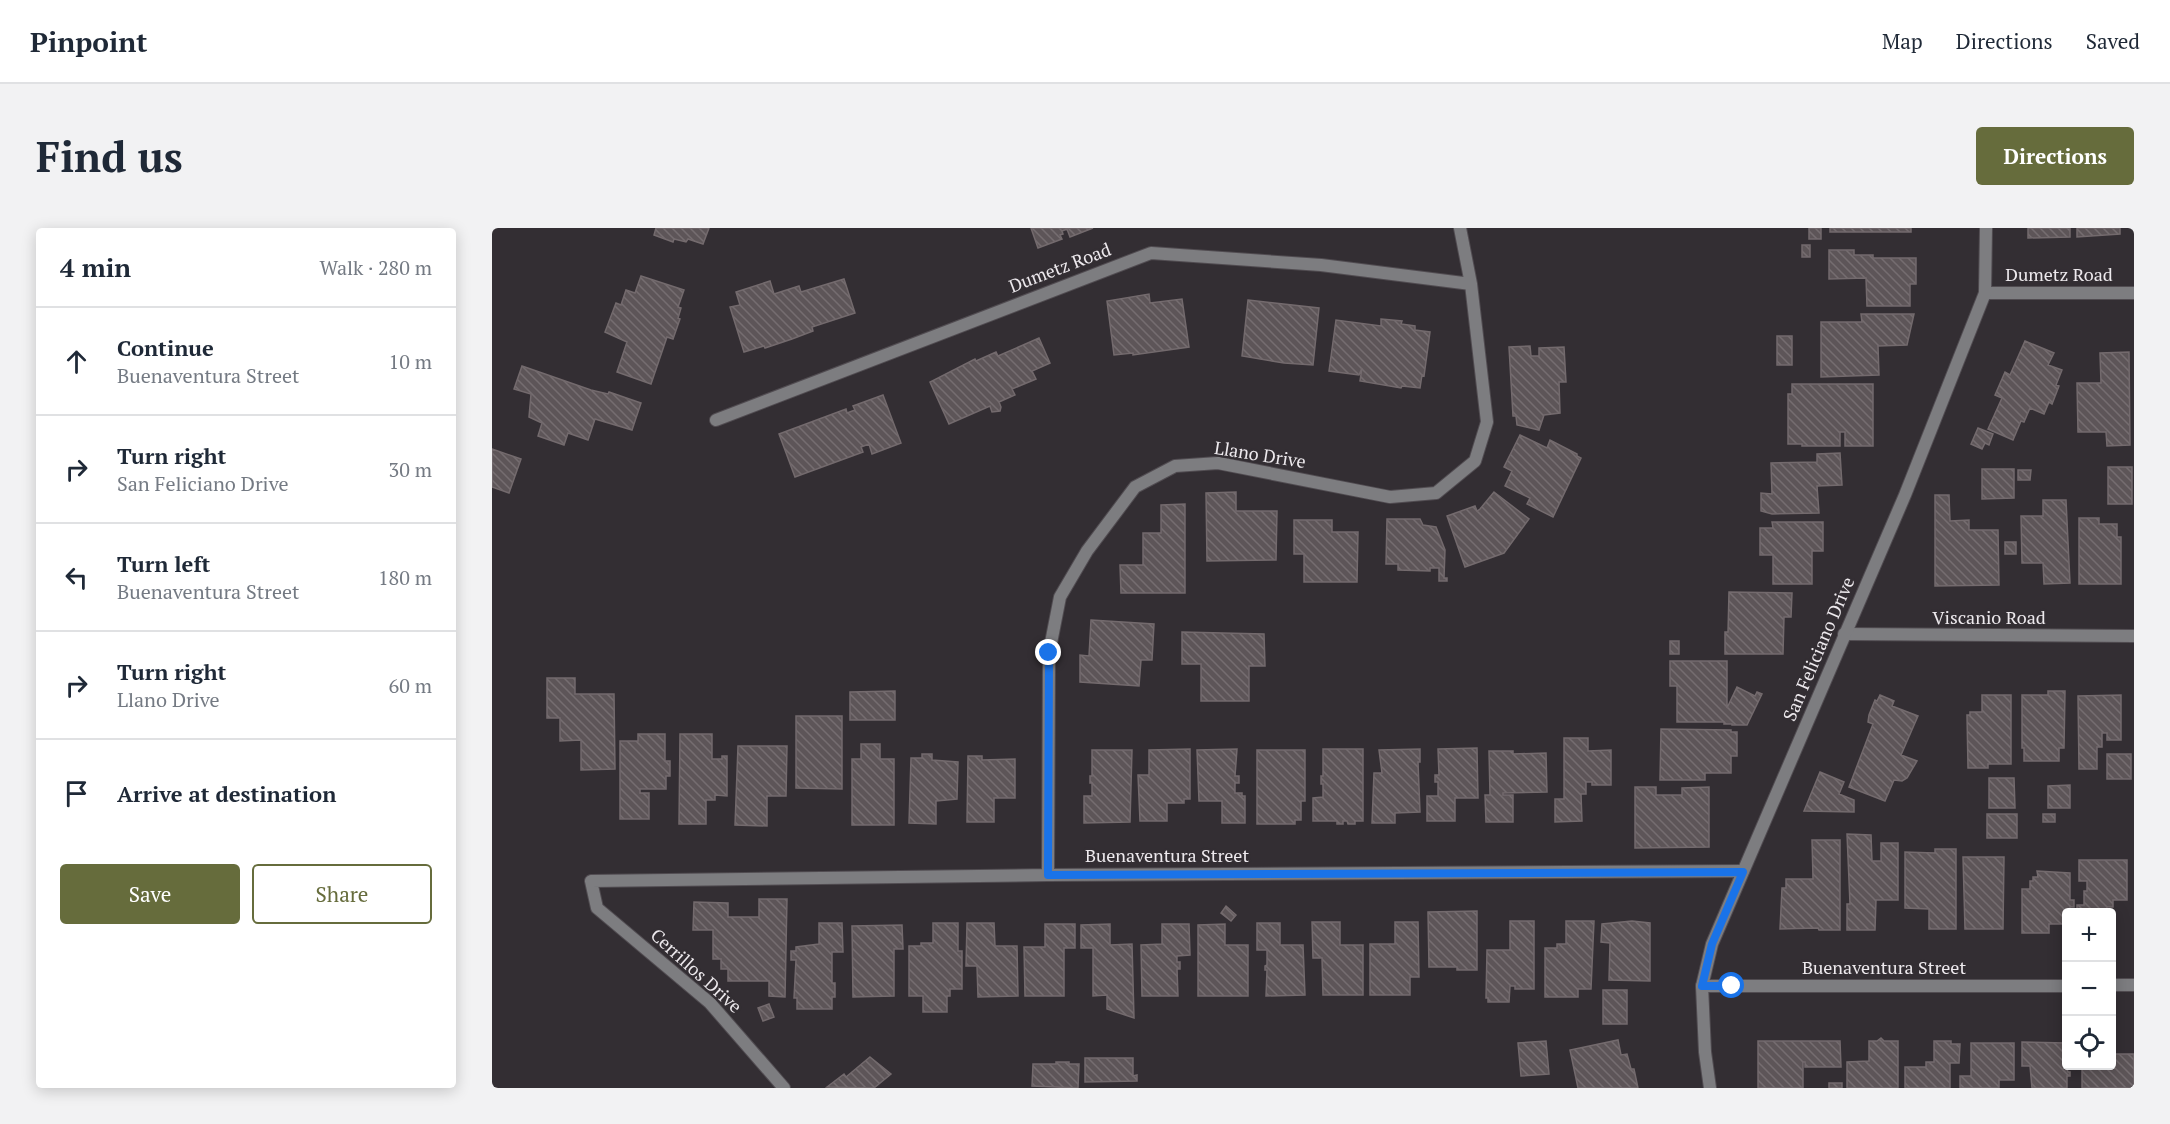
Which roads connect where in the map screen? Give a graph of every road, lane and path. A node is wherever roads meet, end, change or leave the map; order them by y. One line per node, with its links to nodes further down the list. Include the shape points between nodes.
1 (1460, 228): 3 (street, Llano Drive)
2 (1986, 228): 4 (street, San Feliciano Drive)
3 (1471, 284): 6 (street, Dumetz Road, via 1321,265 1151,253); 10 (street, Llano Drive, via 1487,422 1475,461 1436,493 1390,497 1218,463 1175,466 1135,488 1087,551 1060,597 1049,653)
4 (1985, 293): 5 (street, Dumetz Road); 7 (street, San Feliciano Drive, via 1905,495)
5 (2134, 293)
6 (716, 420)
7 (1844, 634): 8 (street, Viscanio Road); 9 (street, San Feliciano Drive)
8 (2134, 636)
9 (1743, 872): 10 (street, Buenaventura Street); 13 (street, San Feliciano Drive, via 1712,944)
10 (1048, 875): 11 (street, Buenaventura Street)
11 (591, 881): 16 (street, Cerrillos Drive, via 597,908 710,1003)
12 (2134, 985): 15 (street)
13 (1702, 986): 14 (street, Buenaventura Street); 17 (street, San Feliciano Drive)
14 (2062, 986)
15 (2116, 986)
16 (784, 1088)
17 (1710, 1088)

